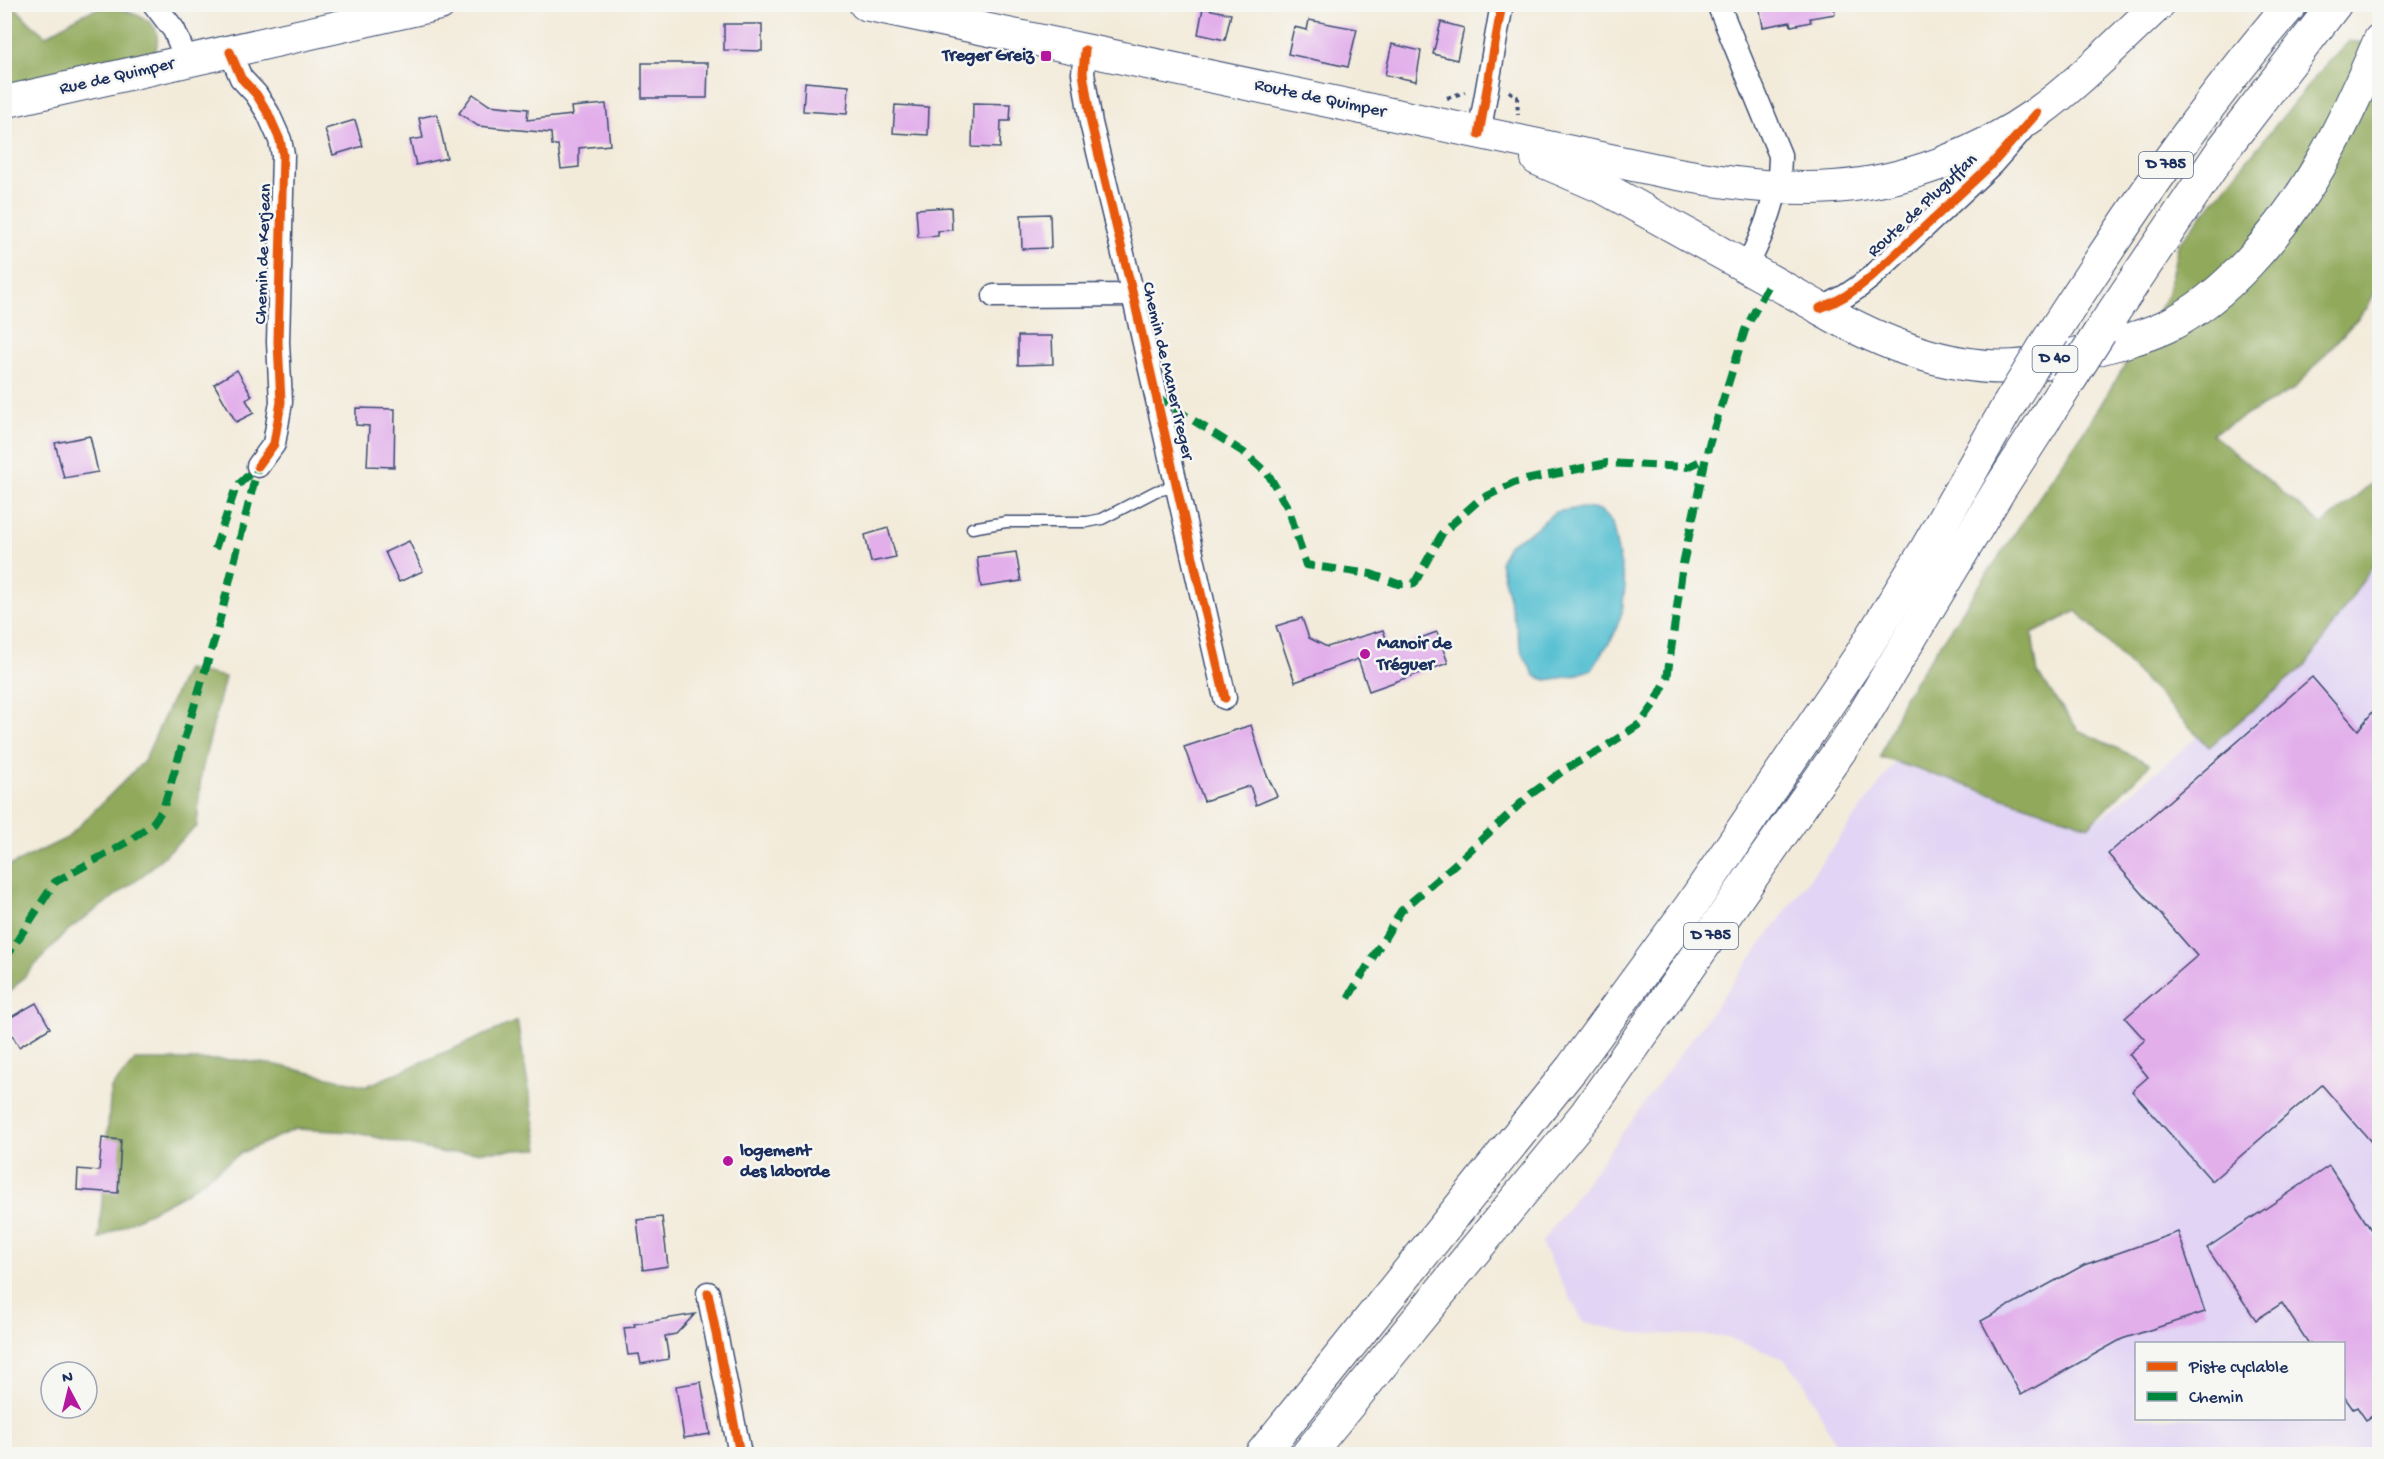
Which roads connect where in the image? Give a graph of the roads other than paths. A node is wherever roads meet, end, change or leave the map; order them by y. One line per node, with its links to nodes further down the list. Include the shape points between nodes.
1 (154, 4): 12 (street, via 174,30)
2 (440, 4): 11 (main road)
3 (865, 4): 10 (main road, Route de Quimper / D 40)
4 (1502, 4): 15 (street)
5 (1718, 4): 16 (street, via 1780,155)
6 (2160, 4): 14 (main road, Route de Pluguffan / D 40)
7 (2291, 4): 27 (highway, D 785, bridge, via 2220,92 2105,252 2007,408 1861,655 1691,906 1572,1068)
8 (2335, 4): 28 (highway, D 785, bridge, via 2223,148 2001,487 1859,723 1586,1114)
9 (2379, 40): 20 (highway, D 40, via 2337,134 2293,210 2235,277 2205,302 2167,325 2120,343 2025,366 2004,367 1969,364 1893,344)
10 (1085, 50): 15 (main road, Route de Quimper / D 40); 18 (street, Chemin de Maner Treger, via 1085,94)
11 (230, 52): 12 (main road, Rue de Quimper); 21 (street, Chemin de Kerjean, via 241,78 268,113 283,155 280,411 274,444)
12 (187, 61): 13 (main road, Rue de Quimper)
13 (4, 102)
14 (2037, 113): 16 (main road, Route de Pluguffan / D 40, via 1980,146 1928,168 1834,187); 20 (street, Route de Pluguffan / D 40, via 1992,164 1871,278 1837,302)
15 (1479, 134): 16 (main road, Route de Quimper / D 40, via 1698,178); 17 (main road, D 40, via 1604,188)
16 (1776, 187): 17 (street)
17 (1746, 268): 20 (main road, D 40)
18 (1133, 295): 19 (street, Chemin de Maner Treger); 22 (street, Chemin de Maner Treger)
19 (994, 296)
20 (1820, 308)
21 (258, 466)
22 (1175, 487): 23 (lane, Chemin de Maner Treger, via 1156,491 1102,519 1006,522); 24 (street, Chemin de Maner Treger)
23 (972, 528)
24 (1225, 698)
25 (708, 1293): 26 (street)
26 (740, 1455)
27 (1262, 1455)
28 (1308, 1455)

